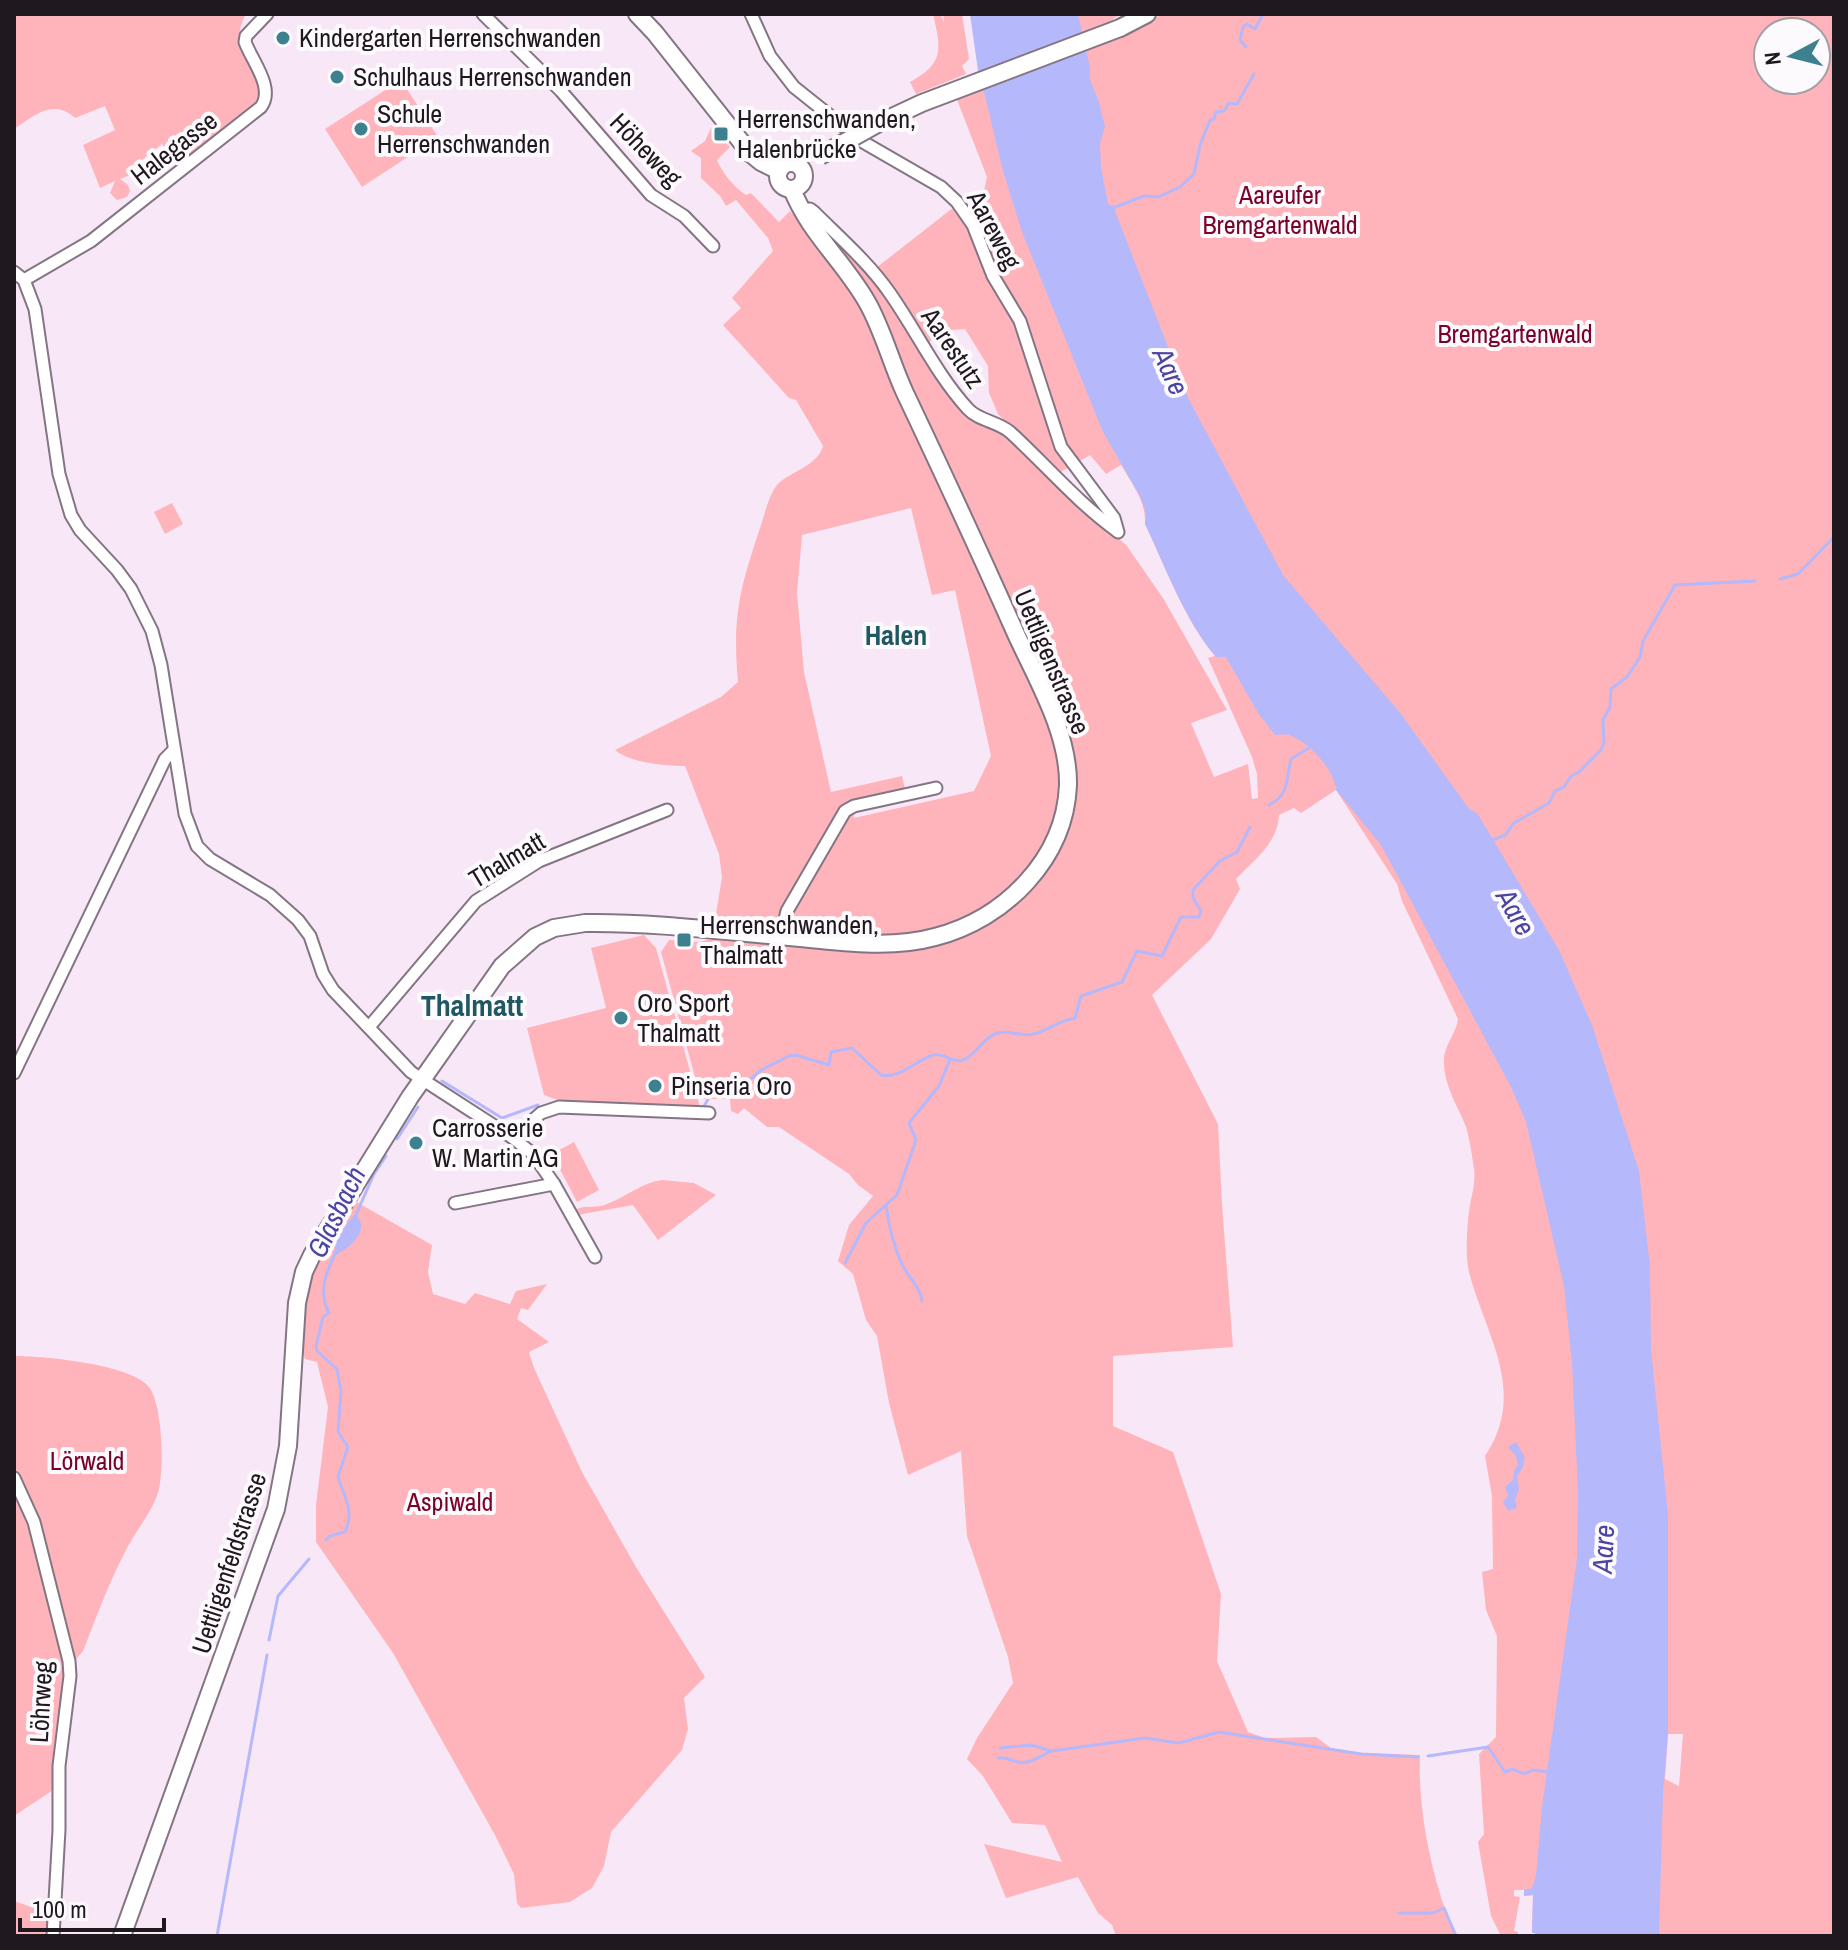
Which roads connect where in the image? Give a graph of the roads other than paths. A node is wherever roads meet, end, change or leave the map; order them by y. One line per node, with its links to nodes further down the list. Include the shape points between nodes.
1 (267, 14): 11 (street, Halegasse, via 245,42 266,90 261,107 91,241)
2 (483, 14): 10 (street, Höheweg, via 561,91 651,195 684,216)
3 (637, 14): 7 (main road, via 750,153)
4 (751, 14): 12 (street, Aareweg, via 770,56 794,87 863,142 941,187 962,209 1023,329 1061,447 1114,518)
5 (1147, 14): 6 (main road, bridge, via 929,99)
6 (801, 169): 7 (main road, via 791,163); 8 (main road, via 803,181)
7 (779, 171): 8 (main road, via 781,184)
8 (792, 189): 9 (main road, Uettligenstrasse)
9 (802, 210): 12 (street, Aarestutz, via 814,212 875,273 968,409 1009,431); 16 (main road, Uettligenstrasse, via 869,305 1054,721 1068,783 1061,825 1042,864 984,917 910,942)
10 (713, 246)
11 (19, 276): 13 (street, via 31,295 38,323 59,474 71,515 146,615 161,665)
12 (1118, 532)
13 (173, 751): 17 (street, via 187,824 197,846 298,920 310,936 327,982); 18 (street)
14 (936, 788): 16 (street, via 847,809 787,911)
15 (667, 810): 17 (street, Thalmatt, via 539,861 476,901)
16 (781, 936): 19 (main road, Uettligenstrasse, via 595,923 544,932 502,966)
17 (369, 1027): 19 (street)
18 (14, 1073)
19 (422, 1079): 21 (street); 27 (main road, Uettligenfeldstrasse, via 304,1272 295,1314 288,1446 276,1509)
20 (709, 1113): 21 (street, via 559,1107 541,1113)
21 (513, 1138): 22 (street, via 533,1154)
22 (554, 1184): 23 (street); 24 (street)
23 (455, 1203)
24 (595, 1257)
25 (14, 1478): 26 (street, Löhrweg, via 34,1522 69,1661)
26 (53, 1936)
27 (122, 1936)

